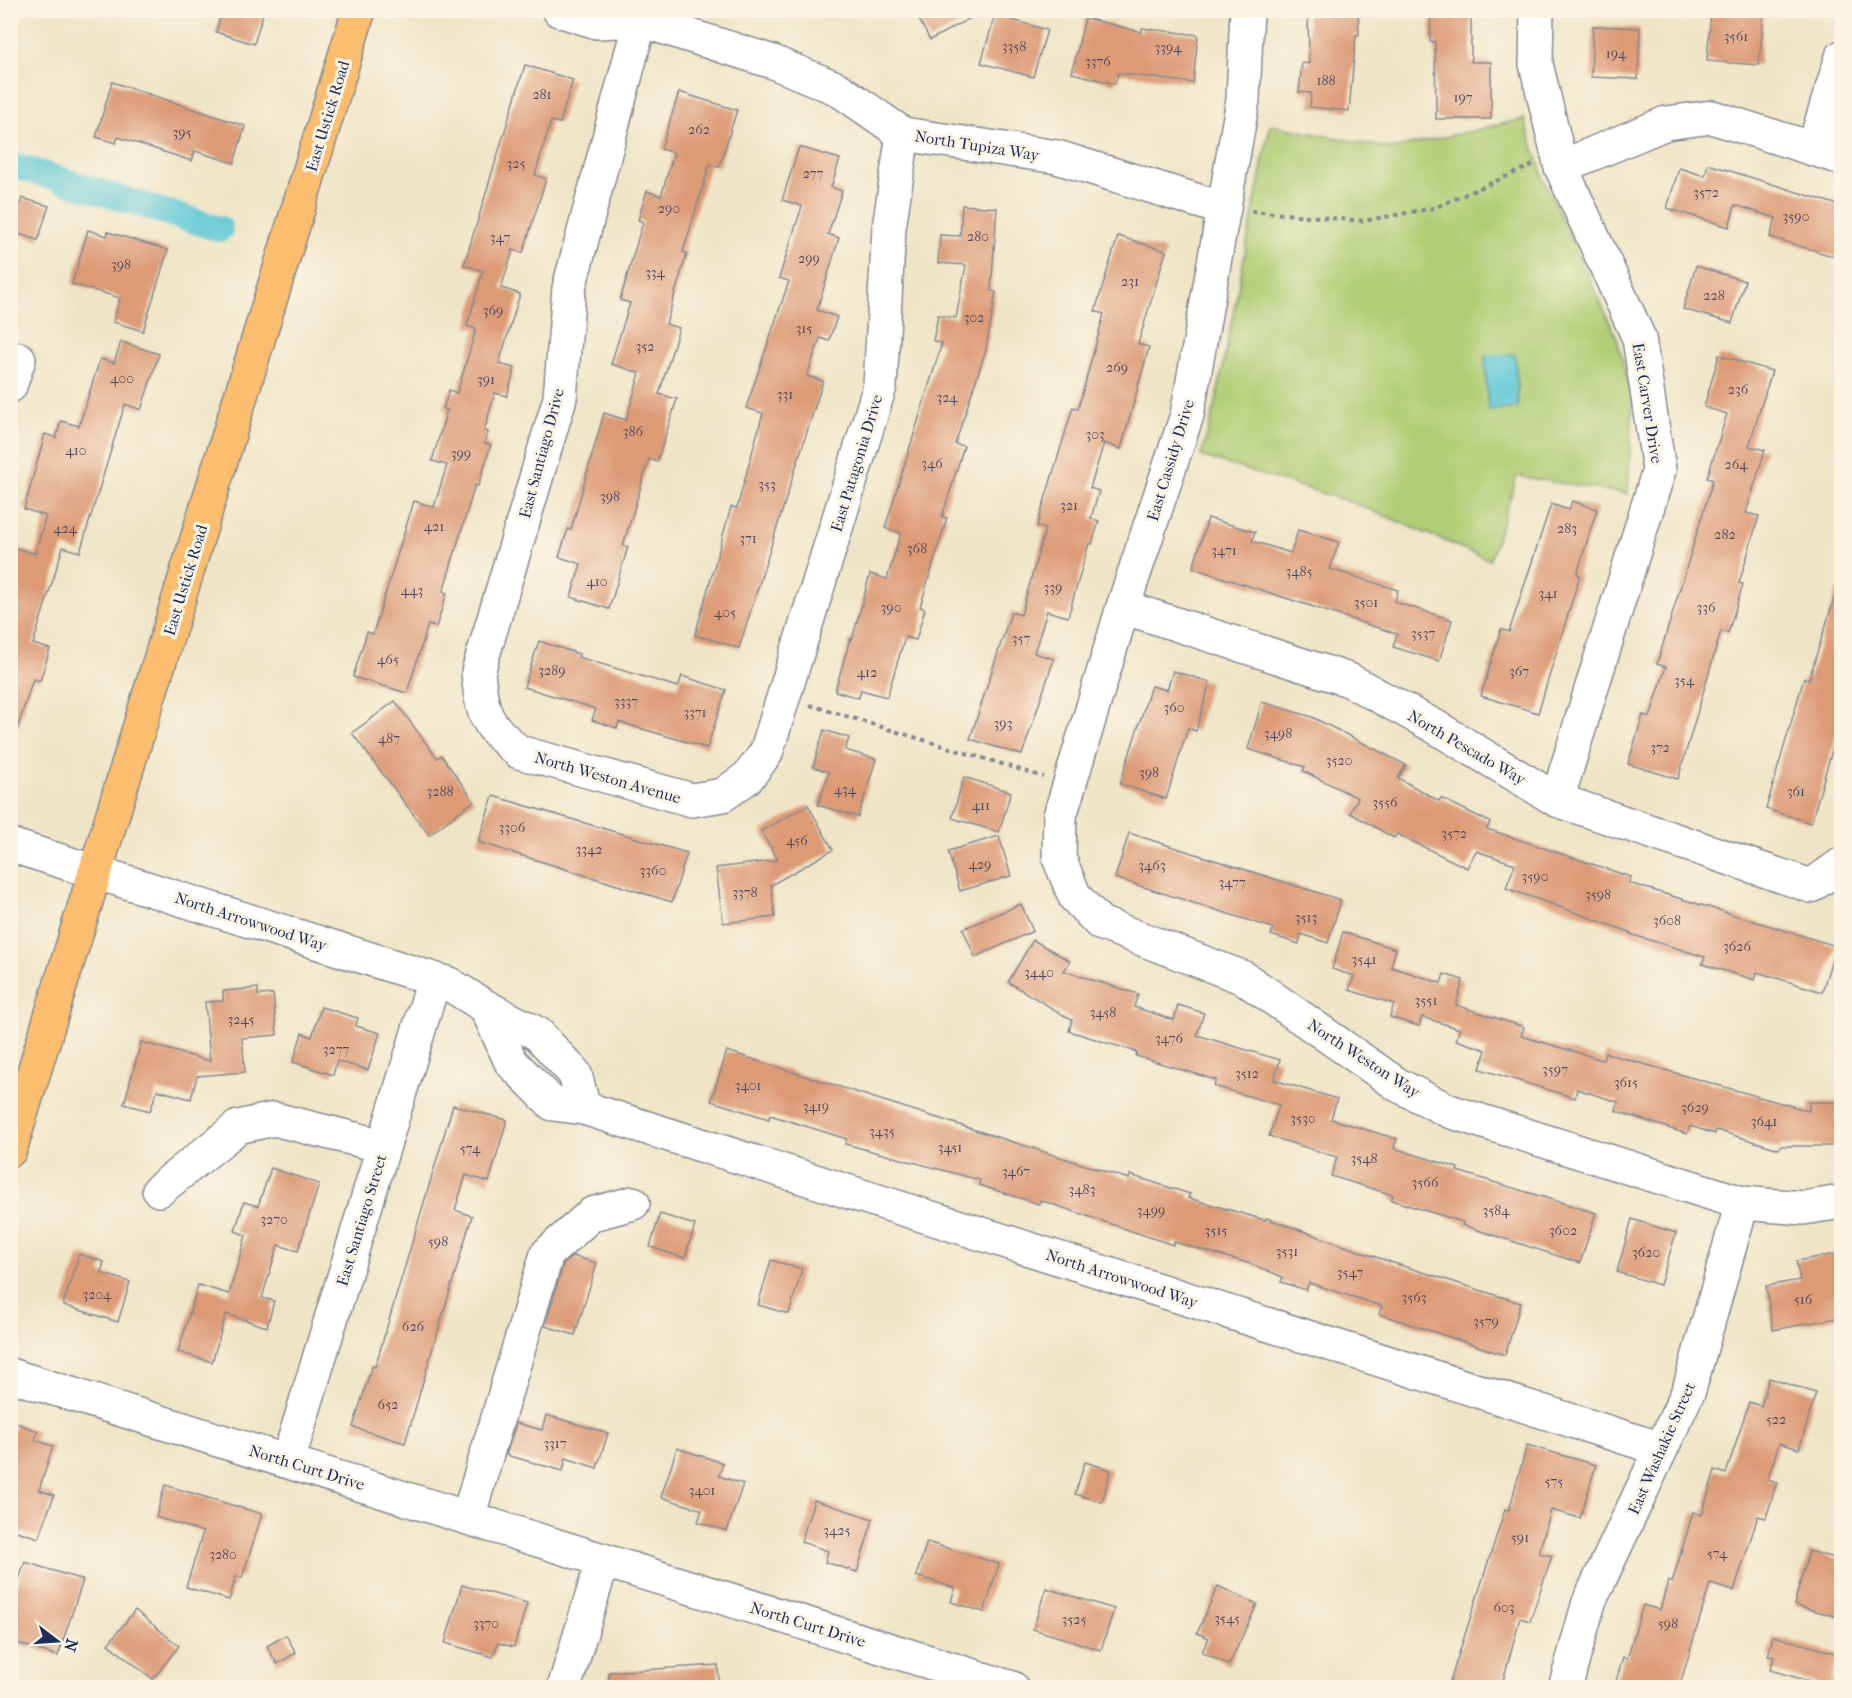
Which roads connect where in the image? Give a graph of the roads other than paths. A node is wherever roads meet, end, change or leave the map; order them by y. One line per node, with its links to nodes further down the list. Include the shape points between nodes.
1 (359, 10): 17 (main road, East Ustick Road)
2 (559, 10): 5 (street, North Tupiza Way, via 597,22)
3 (1247, 10): 10 (street, East Cassidy Drive, via 1243,100)
4 (1537, 10): 9 (street, East Carver Drive, via 1536,64)
5 (638, 14): 7 (street, North Tupiza Way, via 838,89); 12 (street, East Santiago Drive, via 569,288 560,398 478,672)
6 (1842, 57): 8 (street)
7 (903, 134): 10 (street, North Tupiza Way, via 1057,157); 13 (street, East Patagonia Drive, via 889,228 880,386 766,753)
8 (1827, 154): 9 (street, via 1712,117 1666,123)
9 (1561, 167): 14 (street, East Carver Drive, via 1639,338 1659,470)
10 (1224, 209): 11 (street, East Cassidy Drive, via 1187,415)
11 (1123, 607): 14 (street, North Pescado Way, via 1349,680); 18 (street, East Cassidy Drive, via 1060,816 1059,858)
12 (482, 709): 13 (street, North Weston Avenue, via 496,733 519,752 692,800 723,795)
13 (748, 777)
14 (1557, 800): 16 (street, North Pescado Way, via 1811,886)
15 (10, 845): 17 (street, North Arrowwood Way)
16 (1842, 864)
17 (95, 872): 19 (street, North Arrowwood Way); 21 (main road, East Ustick Road)
18 (1075, 897): 25 (street, North Weston Way, via 1100,923 1244,978 1398,1085 1449,1111)
19 (434, 980): 20 (street, East Santiago Street); 27 (street, North Arrowwood Way, via 449,984 538,1034 575,1074 584,1108)
20 (383, 1146): 22 (street, via 274,1119 238,1128); 28 (street, East Santiago Street)
21 (10, 1150)
22 (159, 1190)
23 (1842, 1202): 25 (street, North Weston Way, via 1803,1208)
24 (633, 1203): 29 (street, via 592,1214 547,1254)
25 (1742, 1203): 27 (street, East Washakie Street, via 1689,1390)
26 (10, 1375): 28 (street, North Curt Drive)
27 (1661, 1449): 33 (street, East Washakie Street, via 1589,1602)
28 (288, 1461): 29 (street, North Curt Drive)
29 (468, 1517): 30 (street, North Curt Drive)
30 (603, 1560): 31 (street); 32 (street, North Curt Drive)
31 (564, 1688)
32 (1012, 1688)
33 (1564, 1688)

